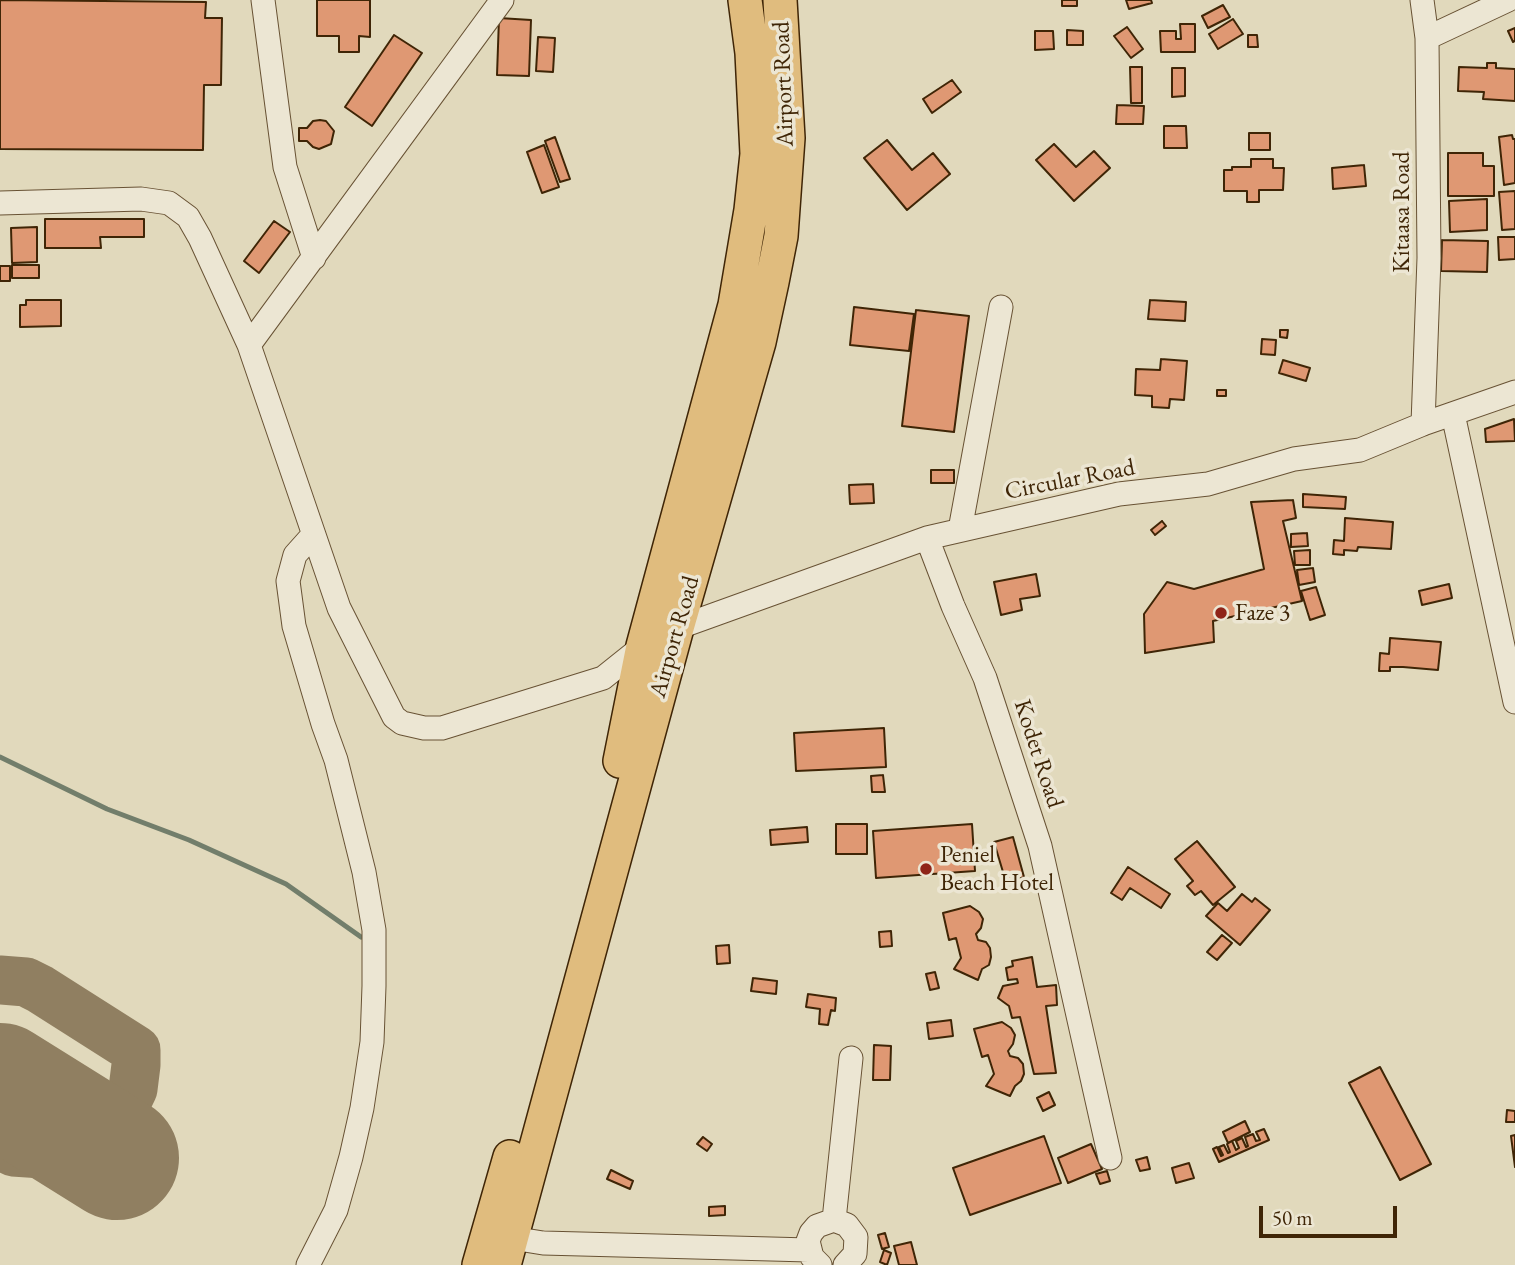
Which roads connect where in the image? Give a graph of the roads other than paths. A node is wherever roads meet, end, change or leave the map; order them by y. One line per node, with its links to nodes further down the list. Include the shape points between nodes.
1 (263, 0): 9 (street, via 285,167)
2 (502, 0): 9 (street)
3 (746, 0): 19 (highway, Airport Road, via 757,154 751,210 736,304)
4 (780, 0): 18 (highway, Airport Road, via 788,138 780,236 759,342)
5 (1422, 0): 7 (street, Kitaasa Road)
6 (1508, 0): 7 (street)
7 (1427, 38): 14 (street, Kitaasa Road, via 1429,258)
8 (0, 203): 11 (street, via 142,199 169,203 188,217 200,238)
9 (314, 258): 11 (street)
10 (1001, 307): 15 (street)
11 (248, 345): 16 (street)
12 (1515, 392): 13 (street, Circular Road)
13 (1453, 414): 14 (street, Circular Road); 20 (street)
14 (1423, 424): 15 (street, Circular Road, via 1360,450 1294,459 1208,484 1119,494)
15 (960, 530): 17 (street, Circular Road)
16 (312, 536): 19 (street, Circular Road, via 339,608 394,717 402,723 442,728 603,678); 26 (street, via 295,555 288,581 294,626 336,760 364,872 374,930 374,986 370,1055 351,1157 336,1210)
17 (927, 538): 18 (street, Circular Road); 22 (street, Kodet Road, via 985,678 1040,846)
18 (677, 628): 19 (street, Circular Road); 24 (highway, Airport Road)
19 (643, 646): 27 (highway, Airport Road, via 618,773)
20 (1515, 702)
21 (850, 1058): 23 (street)
22 (1110, 1157)
23 (834, 1220): 25 (street, via 811,1233); 28 (street, via 848,1226 856,1237 855,1254)
24 (508, 1252): 25 (street, via 543,1243)
25 (815, 1258)
26 (308, 1265)
27 (479, 1265)
28 (845, 1265)

